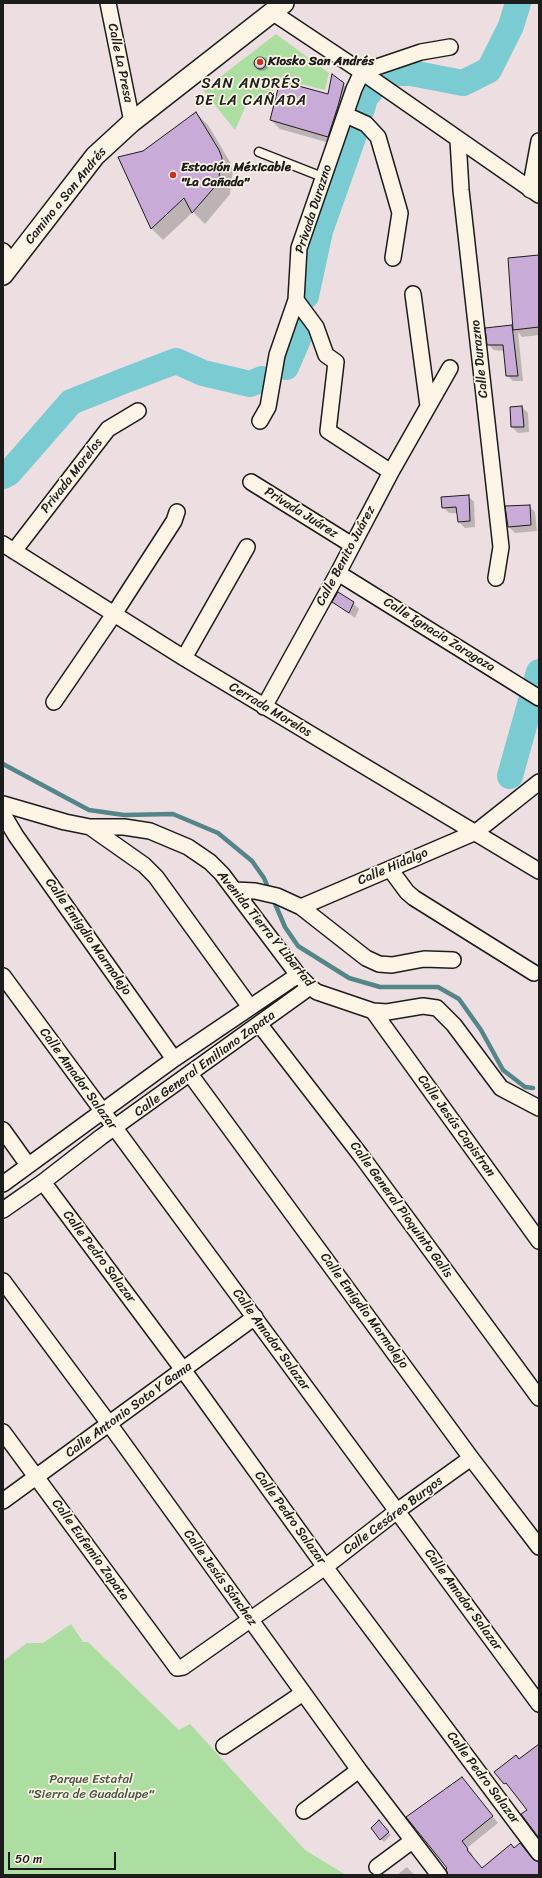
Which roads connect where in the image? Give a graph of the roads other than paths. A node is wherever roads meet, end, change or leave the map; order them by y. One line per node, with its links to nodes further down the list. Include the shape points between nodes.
1 (108, 3): 6 (street, Calle La Presa)
2 (278, 8): 4 (street); 6 (street, Camino a San Andrés)
3 (450, 46): 4 (street, via 421,52)
4 (362, 72): 5 (street, Privada Durazno); 7 (street)
5 (346, 115): 10 (street, Privada Durazno); 12 (street, via 366,124 378,137 400,213)
6 (132, 122): 13 (street, Camino a San Andrés, via 94,156)
7 (458, 140): 11 (street); 27 (street, Calle Durazno, via 461,190 501,546)
8 (539, 141): 11 (street)
9 (259, 152): 10 (lane)
10 (325, 178): 15 (street, Privada Durazno, via 300,248)
11 (534, 192)
12 (393, 258)
13 (6, 263)
14 (413, 294): 17 (street)
15 (296, 300): 19 (street, Privada Durazno, via 277,355 268,407); 20 (street, via 316,327 326,355 336,362 328,431)
16 (450, 368): 17 (street, Calle Benito Juárez)
17 (428, 406): 20 (street, Calle Benito Juárez)
18 (138, 410): 24 (street, Privada Morelos, via 108,429)
19 (260, 421)
20 (391, 472): 23 (street, Calle Benito Juárez)
21 (251, 482): 23 (street, Privada Juárez)
22 (177, 512): 28 (street, via 174,521)
23 (352, 545): 26 (street, Calle Benito Juárez)
24 (8, 547): 28 (street, Cerrada Morelos)
25 (247, 547): 29 (street)
26 (338, 573): 30 (street, Calle Ignacio Zaragoza); 32 (street, Calle Benito Juárez)
27 (496, 578)
28 (114, 614): 29 (street, Cerrada Morelos); 31 (street)
29 (184, 658): 32 (street, Cerrada Morelos)
30 (539, 698)
31 (54, 702)
32 (264, 706): 37 (street, Cerrada Morelos)
33 (539, 782): 37 (street, Calle Hidalgo)
34 (3, 804): 36 (street, Avenida Tierra Y Libertad)
35 (3, 814): 50 (street, Calle Emigdio Marmolejo)
36 (90, 827): 40 (street, Avenida Tierra Y Libertad, via 124,827 161,834 188,847 210,862); 47 (street, via 144,865 156,877)
37 (476, 832): 38 (street, Calle Hidalgo); 39 (street, Cerrada Morelos)
38 (390, 869): 41 (street, Calle Hidalgo); 43 (street, via 414,898)
39 (539, 871)
40 (234, 890): 41 (street, via 277,896); 44 (street, Avenida Tierra Y Libertad)
41 (301, 907): 42 (street, via 366,958 379,964 392,965 424,959)
42 (453, 960)
43 (534, 973)
44 (298, 975): 46 (street, Avenida Tierra Y Libertad); 47 (street, Calle General Emiliano Zapata)
45 (3, 976): 53 (street, Calle Amador Salazar)
46 (310, 987): 48 (street, Avenida Tierra Y Libertad); 49 (street, Calle General Emiliano Zapata)
47 (250, 1007): 50 (street, Calle General Emiliano Zapata)
48 (372, 1011): 52 (street, Avenida Tierra Y Libertad, via 387,1012 423,1006 441,1011 501,1088); 60 (street, Calle Jesús Capistran)
49 (260, 1024): 51 (street, Calle General Emiliano Zapata); 64 (street, Calle General Pioquinto Galis, via 362,1157)
50 (174, 1059): 53 (street, Calle General Emiliano Zapata)
51 (190, 1074): 54 (street, Calle General Emiliano Zapata); 67 (street, Calle Emigdio Marmolejo)
52 (538, 1105)
53 (102, 1111): 54 (street, Calle Amador Salazar); 56 (street, Calle General Emiliano Zapata)
54 (115, 1128): 57 (street, Calle General Emiliano Zapata); 62 (street, Calle Amador Salazar)
55 (3, 1130): 56 (street)
56 (28, 1165): 58 (street, Calle General Emiliano Zapata)
57 (43, 1182): 59 (street, Calle General Emiliano Zapata); 63 (street, Calle Pedro Salazar)
58 (3, 1184)
59 (3, 1210)
60 (539, 1241)
61 (3, 1281): 65 (street, Calle Jesús Sánchez)
62 (255, 1317): 63 (street, Calle Antonio Soto Y Gama); 70 (street, Calle Amador Salazar)
63 (184, 1371): 65 (street, Calle Antonio Soto Y Gama); 72 (street, Calle Pedro Salazar)
64 (539, 1398)
65 (110, 1424): 68 (street, Calle Antonio Soto Y Gama); 73 (street, Calle Jesús Sánchez)
66 (3, 1432): 68 (street, Calle Eufemio Zapata)
67 (471, 1458): 70 (street, Calle Cesáreo Burgos); 71 (street, Calle Emigdio Marmolejo)
68 (36, 1478): 69 (street, Calle Antonio Soto Y Gama); 74 (street, Calle Eufemio Zapata)
69 (3, 1501)
70 (398, 1512): 72 (street, Calle Cesáreo Burgos); 76 (street, Calle Amador Salazar)
71 (539, 1547)
72 (325, 1567): 73 (street, Calle Cesáreo Burgos); 81 (street, Calle Pedro Salazar)
73 (250, 1620): 74 (street, Calle Cesáreo Burgos, via 183,1667); 75 (street, Calle Jesús Sánchez)
74 (177, 1668)
75 (303, 1693): 77 (street); 78 (street, Calle Jesús Sánchez)
76 (539, 1704)
77 (224, 1746)
78 (359, 1770): 79 (street); 80 (street, Calle Jesús Sánchez)
79 (304, 1811)
80 (412, 1840): 82 (street); 83 (street, Calle Jesús Sánchez)
81 (539, 1853)
82 (377, 1867)
83 (439, 1875)

